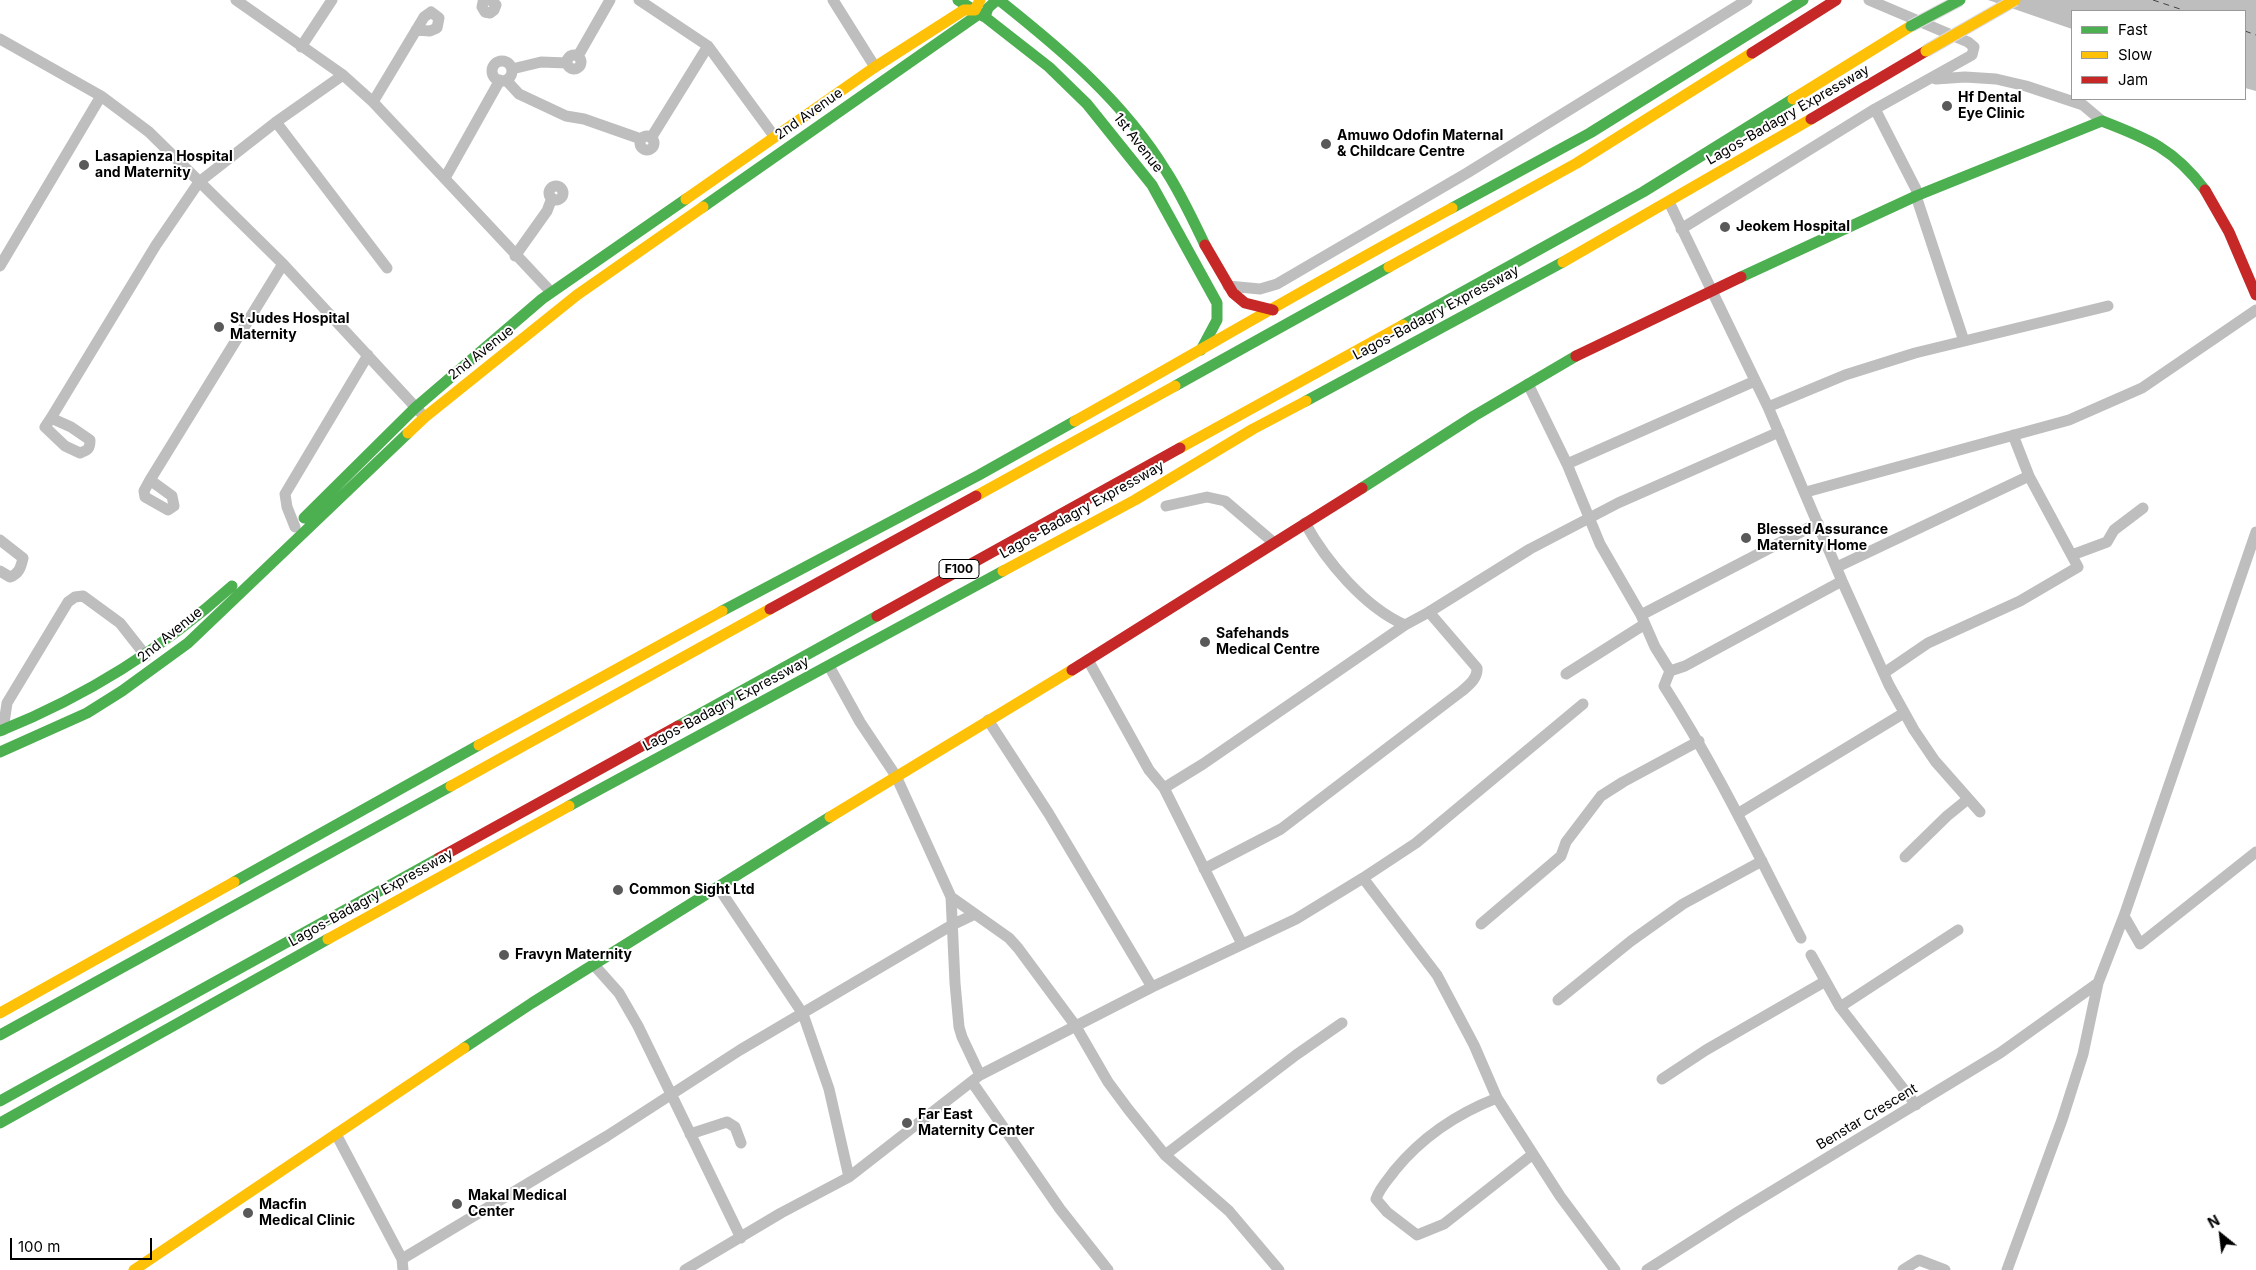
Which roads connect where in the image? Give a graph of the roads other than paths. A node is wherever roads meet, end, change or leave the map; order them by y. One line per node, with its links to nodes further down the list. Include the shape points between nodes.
1 (236, 0): 23 (street)
2 (332, 0): 23 (street)
3 (486, 0): 4 (street, via 482,7 490,13 496,5)
4 (492, 0)
5 (610, 0): 25 (street, via 578,56 568,58 567,63 541,62)
6 (639, 0): 22 (street)
7 (833, 0): 24 (street)
8 (948, 0): 19 (main road, via 950,11)
9 (958, 0): 17 (main road, 1st Avenue)
10 (998, 0): 18 (main road, 2nd Avenue, via 988,8); 45 (main road, 1st Avenue, via 1095,81 1119,108 1176,186)
11 (1747, 0): 45 (street, via 1467,173 1277,284 1260,289)
12 (1803, 0): 50 (main road, via 1590,134 1360,258)
13 (1836, 0): 125 (main road, via 1576,164)
14 (1869, 0): 27 (street, via 1972,44 1972,55)
15 (1960, 0): 130 (main road, Lagos-Badagry Expressway / F100, bridge, via 1911,26 1644,192)
16 (2015, 0): 39 (main road, Lagos-Badagry Expressway, bridge)
17 (978, 5): 18 (main road, 1st Avenue); 19 (main road, 2nd Avenue)
18 (984, 17): 53 (main road, 1st Avenue, via 1049,68 1087,104 1152,185 1218,303 1217,320); 59 (main road, 2nd Avenue, via 979,14 620,264)
19 (947, 20): 24 (main road, 2nd Avenue)
20 (416, 30): 30 (street)
21 (0, 38): 29 (street)
22 (708, 46): 28 (street, via 646,138 566,116 519,94); 34 (street)
23 (301, 48): 26 (street)
24 (875, 67): 34 (main road, 2nd Avenue)
25 (512, 69): 28 (street, via 511,75); 28 (street, via 502,61 495,64 494,76)
26 (343, 75): 30 (street); 33 (street)
27 (1932, 79): 31 (street); 32 (street, via 1996,79 2026,86 2083,105)
28 (503, 80): 35 (street)
29 (101, 96): 36 (street, via 149,132); 43 (street)
30 (373, 102): 35 (street)
31 (1875, 109): 37 (street); 40 (street)
32 (2102, 121): 37 (main road); 48 (main road, via 2158,144 2195,174 2217,206)
33 (276, 122): 36 (street); 44 (street)
34 (774, 136): 47 (main road, 2nd Avenue)
35 (444, 178): 41 (street)
36 (199, 182): 42 (street); 60 (street, via 156,245)
37 (1918, 195): 46 (main road); 52 (street)
38 (552, 198): 41 (street, via 547,212)
39 (1669, 202): 40 (street); 85 (main road, Lagos-Badagry Expressway, via 1539,276 1253,428 1136,500)
40 (1681, 229): 46 (street)
41 (515, 256): 47 (street)
42 (283, 264): 54 (street); 65 (street)
43 (0, 266)
44 (387, 268)
45 (1228, 286): 50 (main road, 1st Avenue, via 1245,303)
46 (1711, 291): 55 (street); 56 (main road, via 1595,345)
47 (551, 292): 58 (main road, 2nd Avenue)
48 (2256, 295)
49 (2108, 306): 52 (street)
50 (1273, 310): 53 (main road)
51 (2256, 310): 62 (street, via 2142,388 2069,420)
52 (1964, 341): 57 (street, via 1845,375)
53 (1201, 350): 121 (main road, via 979,475 594,681)
54 (368, 355): 58 (street); 72 (street, via 285,494)
55 (1755, 381): 57 (street); 63 (street)
56 (1528, 384): 63 (street); 70 (main road)
57 (1768, 407): 61 (street)
58 (415, 408): 59 (street); 72 (main road, 2nd Avenue)
59 (424, 417): 94 (main road, 2nd Avenue, via 188,644 87,713)
60 (51, 418)
61 (1779, 432): 66 (street); 69 (street, via 1618,503)
62 (2013, 435): 64 (street); 66 (street)
63 (1568, 464): 69 (street)
64 (2029, 476): 76 (street); 77 (street)
65 (150, 480)
66 (1806, 492): 71 (street)
67 (1166, 506): 75 (street, via 1207,497 1224,501)
68 (2143, 508): 76 (street, via 2114,530 2107,542)
69 (1589, 520): 80 (street, via 1530,549); 81 (street)
70 (1305, 523): 75 (main road); 82 (street, via 1324,554 1354,587 1393,620)
71 (1818, 523): 77 (street); 81 (street)
72 (294, 527): 83 (main road, 2nd Avenue, via 219,599)
73 (2256, 532): 108 (street)
74 (0, 540): 78 (street, via 24,558 15,575 10,577)
75 (1273, 542): 84 (main road)
76 (2072, 555): 87 (street, via 2078,566 2074,570 2020,601 1928,643)
77 (1837, 567): 79 (street)
78 (0, 571)
79 (1842, 581): 86 (street, via 1685,666); 87 (street)
80 (1429, 612): 82 (street); 103 (street, via 1477,668 1475,679 1281,829)
81 (1643, 620): 86 (street); 88 (street)
82 (1405, 625): 96 (street)
83 (146, 656): 92 (main road, 2nd Avenue, via 44,715); 92 (street, via 120,623 83,596 74,597 7,703)
84 (1088, 660): 91 (main road); 96 (street, via 1149,770)
85 (829, 666): 95 (street, via 860,722); 132 (main road, Lagos-Badagry Expressway, via 507,839)
86 (1670, 671): 93 (street, via 1664,686)
87 (1884, 673): 90 (street)
88 (1566, 674)
89 (1583, 704): 104 (street, via 1416,843)
90 (1904, 713): 97 (street, via 1935,761); 99 (street)
91 (988, 720): 95 (main road); 118 (street, via 1049,814)
92 (1, 731)
93 (1699, 741): 99 (street); 109 (street, via 1601,796 1566,842 1561,856)
94 (0, 752)
95 (896, 776): 105 (main road); 106 (street)
96 (1164, 788): 103 (street)
97 (1968, 799): 98 (street); 101 (street)
98 (1980, 812)
99 (1739, 813): 102 (street)
100 (2256, 852): 108 (street, via 2140,944)
101 (1905, 857)
102 (1762, 862): 112 (street); 119 (street, via 1683,904)
103 (1204, 869): 113 (street)
104 (1363, 878): 113 (street, via 1296,919); 129 (street, via 1437,974)
105 (718, 887): 115 (main road); 122 (street)
106 (951, 897): 107 (street); 110 (street)
107 (976, 914): 110 (street); 124 (street, via 1018,948)
108 (2124, 916): 117 (street)
109 (1481, 924)
110 (952, 925): 122 (street); 126 (street, via 954,983 960,1027)
111 (1958, 930): 120 (street)
112 (1801, 938)
113 (1242, 944): 118 (street)
114 (1811, 955): 116 (street)
115 (594, 965): 128 (street, via 619,993); 133 (main road)
116 (1824, 982): 120 (street); 127 (street, via 1698,1054)
117 (2098, 983): 131 (street, Benstar Crescent, via 2000,1053); 149 (street, via 2083,1054)
118 (1152, 987): 124 (street)
119 (1558, 1000)
120 (1840, 1007): 131 (street)
121 (0, 1013)
122 (803, 1014): 128 (street); 138 (street, via 829,1089)
123 (1342, 1023): 137 (street)
124 (1075, 1025): 126 (street); 137 (street, via 1108,1082)
125 (0, 1034)
126 (976, 1079): 138 (street); 143 (street, via 1060,1209)
127 (1662, 1079)
128 (671, 1094): 134 (street); 140 (street)
129 (1497, 1098): 136 (street); 136 (street, via 1475,1106 1432,1132 1408,1155 1379,1190 1376,1199 1387,1212 1417,1235 1425,1233 1444,1224)
130 (0, 1101)
131 (1916, 1105): 146 (street, Benstar Crescent)
132 (0, 1123)
133 (336, 1134): 140 (street); 141 (main road)
134 (690, 1134): 135 (street, via 727,1122 735,1127); 139 (street)
135 (741, 1143)
136 (1533, 1154): 145 (street)
137 (1165, 1155): 144 (street, via 1230,1211)
138 (848, 1177): 139 (street)
139 (741, 1238): 142 (street)
140 (402, 1264)
141 (134, 1270)
142 (685, 1270)
143 (1108, 1270)
144 (1279, 1270)
145 (1614, 1270)
146 (1647, 1270)
147 (1902, 1270): 148 (street, via 1919,1260)
148 (1945, 1270)
149 (2007, 1270)

